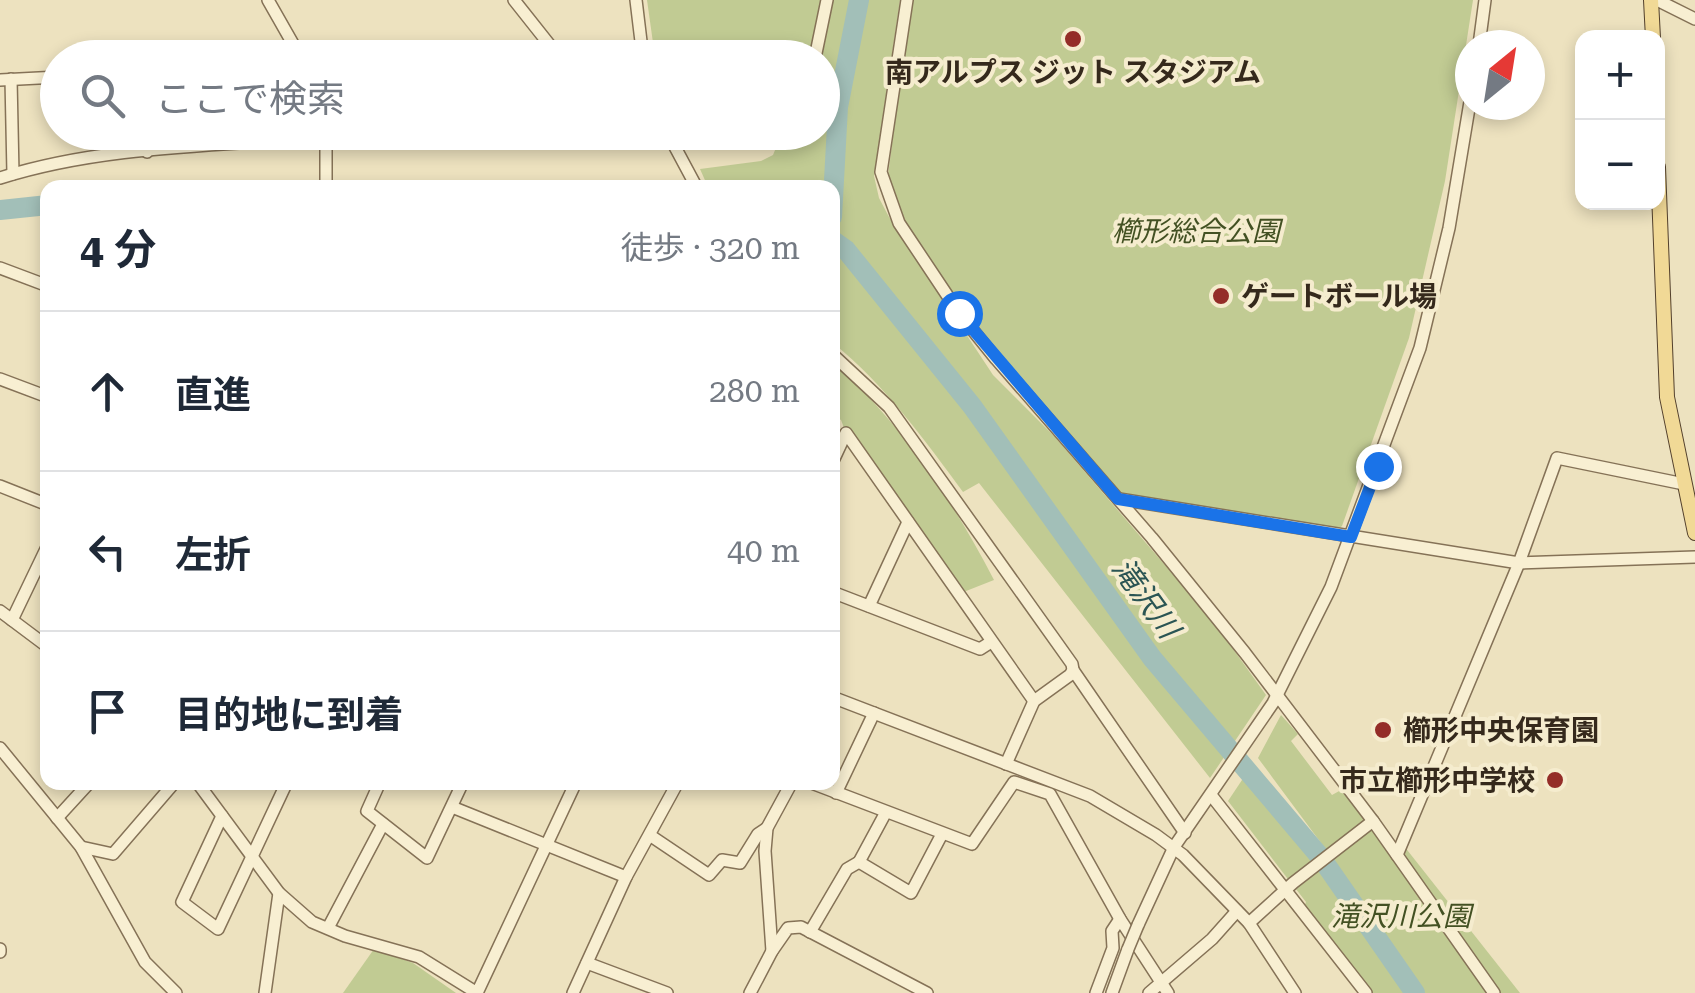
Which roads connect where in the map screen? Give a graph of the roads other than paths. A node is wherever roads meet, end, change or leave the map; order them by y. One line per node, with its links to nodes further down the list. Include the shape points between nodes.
1 (268, 0): 11 (street)
2 (514, 0): 12 (street)
3 (636, 0): 13 (street)
4 (828, 0): 14 (street)
5 (907, 0): 35 (street, via 881,172 892,209 959,313)
6 (1485, 0): 9 (street)
7 (1654, 0): 8 (street); 10 (main road)
8 (1695, 19)
9 (1481, 30)
10 (1652, 30)
11 (291, 40)
12 (546, 40)
13 (641, 40)
14 (819, 40)
15 (40, 78): 16 (street)
16 (5, 79): 22 (street)
17 (1467, 120): 39 (street, via 1420,348)
18 (167, 150): 21 (street)
19 (327, 150): 24 (street)
20 (678, 150): 25 (street)
21 (147, 152): 22 (street, via 54,162)
22 (13, 174): 23 (street)
23 (0, 178)
24 (326, 180)
25 (693, 180)
26 (1660, 210): 33 (main road, via 1667,397)
27 (0, 268): 28 (street)
28 (40, 283)
29 (840, 360): 49 (street, via 889,407)
30 (0, 379): 31 (street)
31 (40, 395)
32 (840, 446): 37 (street, via 846,433)
33 (1684, 484): 38 (main road); 42 (street, via 1557,458)
34 (0, 486): 36 (street)
35 (1118, 499): 39 (street); 50 (street)
36 (40, 502)
37 (908, 522): 44 (street); 48 (street)
38 (1695, 533)
39 (1351, 537): 42 (street); 50 (street)
40 (1695, 558): 42 (street)
41 (40, 562): 46 (street)
42 (1519, 563): 82 (street)
43 (840, 595): 44 (street)
44 (868, 606): 48 (street, via 980,649)
45 (0, 611): 46 (street)
46 (12, 620): 47 (street)
47 (40, 640)
48 (991, 642): 52 (street)
49 (1074, 670): 52 (street); 76 (street)
50 (1275, 699): 67 (street); 73 (street)
51 (840, 700): 53 (street)
52 (1034, 702): 55 (street)
53 (874, 713): 55 (street); 56 (street)
54 (1, 750): 72 (street)
55 (1006, 764): 81 (street, via 1090,796)
56 (840, 784)
57 (83, 790): 72 (street)
58 (169, 790): 80 (street, via 114,854)
59 (204, 790): 71 (street)
60 (283, 790): 83 (street)
61 (376, 790): 74 (street, via 367,811)
62 (459, 790): 69 (street)
63 (572, 790): 79 (street)
64 (674, 790): 78 (street)
65 (788, 790): 75 (street)
66 (831, 790): 68 (street)
67 (1214, 791): 76 (street); 86 (street)
68 (836, 792): 70 (street)
69 (452, 807): 74 (street, via 427,858); 79 (street)
70 (886, 812): 77 (street); 84 (street)
71 (222, 816): 83 (street); 83 (street, via 182,902 218,929)
72 (57, 818): 80 (street)
73 (1374, 821): 82 (street); 86 (street)
74 (383, 824): 91 (street)
75 (767, 828): 78 (street, via 740,863 722,860 709,875); 93 (street)
76 (1185, 832): 81 (street)
77 (942, 834): 84 (street, via 911,894); 89 (street, via 972,844 1014,782 1050,794)
78 (651, 836): 85 (street)
79 (546, 845): 85 (street); 98 (street)
80 (81, 847): 96 (street, via 145,962)
81 (1174, 848): 88 (street); 104 (street, bridge)
82 (1397, 855): 108 (street)
83 (253, 856): 87 (street)
84 (858, 862): 92 (street)
85 (626, 876): 94 (street)
86 (1290, 887): 90 (street); 107 (street)
87 (279, 893): 91 (street); 97 (street)
88 (1237, 911): 90 (street); 95 (street)
89 (1120, 919): 95 (street); 103 (street)
90 (1249, 923): 106 (street)
91 (328, 928): 98 (street, via 420,957)
92 (810, 932): 93 (street, via 788,928); 102 (street)
93 (772, 951): 101 (street)
94 (587, 963): 99 (street); 100 (street)
95 (1165, 988): 105 (street)
96 (176, 993)
97 (265, 993)
98 (477, 993)
99 (573, 993)
100 (667, 993)
101 (750, 993)
102 (927, 993)
103 (1096, 993)
104 (1112, 993)
105 (1150, 993)
106 (1295, 993)
107 (1366, 993)
108 (1494, 993)

